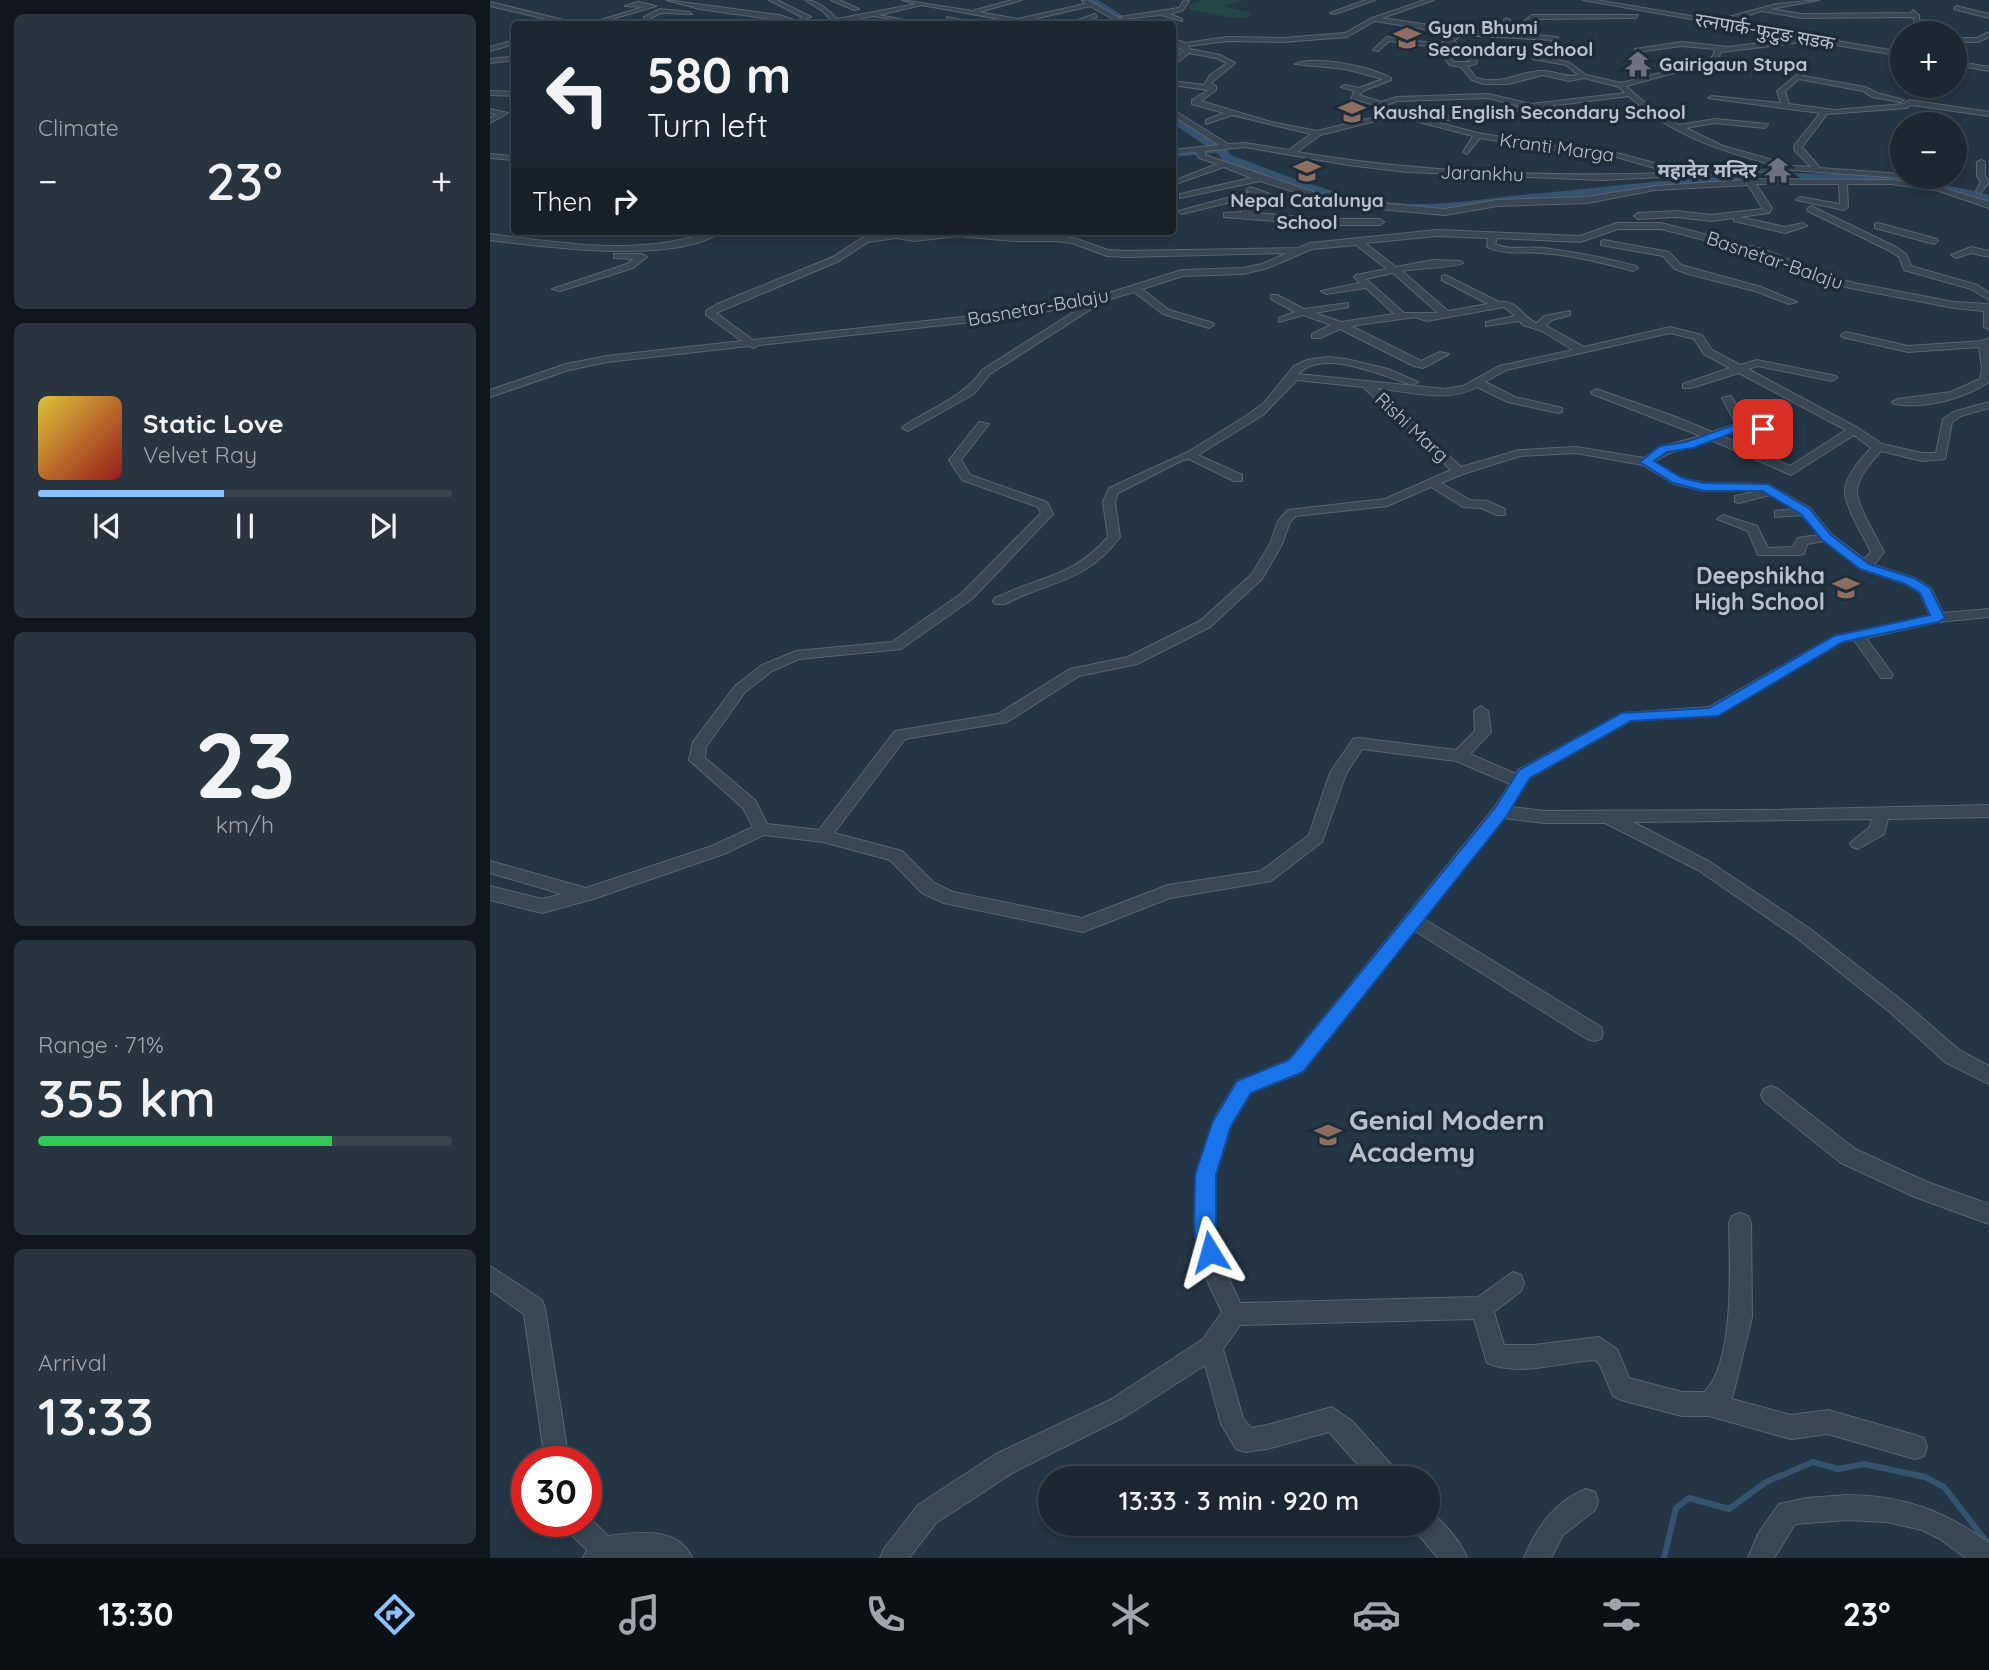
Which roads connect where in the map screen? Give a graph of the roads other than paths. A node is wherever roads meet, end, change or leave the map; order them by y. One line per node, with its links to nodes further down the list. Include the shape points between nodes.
1 (669, 0): 21 (street)
2 (721, 0): 21 (street)
3 (808, 0): 34 (street)
4 (834, 0): 24 (street)
5 (935, 0): 18 (street)
6 (1019, 0): 19 (street)
7 (1083, 0): 15 (street)
8 (1372, 0): 31 (street)
9 (1431, 0): 42 (street)
10 (1586, 0): 16 (street, रत्नपार्क-फुटुङ सडक)
11 (1816, 0): 25 (street)
12 (1186, 1): 30 (street, via 1181,9)
13 (770, 2): 50 (street, via 808,17)
14 (901, 2): 18 (street); 24 (street); 28 (street); 35 (street)
15 (1094, 2): 29 (street); 41 (street); 58 (street)
16 (1606, 2): 38 (street, रत्नपार्क-फुटुङ सडक)
17 (490, 4): 45 (street)
18 (923, 4): 26 (street)
19 (988, 4): 26 (street)
20 (628, 6): 46 (street, via 653,6)
21 (700, 7): 27 (street); 50 (street)
22 (1906, 8): 36 (street)
23 (1956, 8): 39 (street)
24 (856, 9): 34 (street)
25 (1764, 10): 36 (street, via 1802,16); 61 (street)
26 (971, 12): 55 (street)
27 (684, 13): 32 (street); 47 (street, via 658,12 647,17); 48 (street)
28 (919, 13)
29 (1046, 13): 55 (street); 56 (street)
30 (1166, 13): 41 (street, via 1144,11); 43 (street)
31 (1333, 13)
32 (713, 15)
33 (737, 15): 49 (street)
34 (829, 15): 51 (street)
35 (867, 15): 52 (street); 53 (street)
36 (1916, 15): 60 (street)
37 (1096, 16): 57 (street)
38 (1670, 16): 61 (street, रत्नपार्क-फुटुङ सडक); 66 (street, via 1605,21 1532,17 1523,24)
39 (1989, 16)
40 (942, 17): 54 (street)
41 (1123, 17): 59 (street)
42 (1374, 19): 63 (street); 77 (street, via 1354,33 1339,36 1228,39)
43 (1180, 20)
44 (1507, 20): 64 (street, via 1508,28)
45 (561, 21)
46 (600, 21)
47 (650, 21)
48 (666, 21)
49 (751, 21)
50 (792, 21)
51 (835, 21)
52 (844, 21)
53 (898, 21)
54 (963, 21)
55 (1016, 21)
56 (1063, 21)
57 (1079, 21)
58 (1122, 21)
59 (1132, 21)
60 (1916, 21)
61 (1715, 22): 62 (street); 68 (street, रत्नपार्क-फुटुङ सडक)
62 (1699, 29)
63 (1460, 33): 64 (street); 70 (street)
64 (1488, 34): 66 (street)
65 (1989, 34): 69 (street)
66 (1533, 36): 85 (street, via 1556,38)
67 (1692, 37): 76 (street)
68 (1810, 38): 71 (street, रत्नपार्क-फुटुङ सडक); 76 (street)
69 (1967, 40)
70 (1450, 41): 75 (street); 88 (street, via 1474,61)
71 (1822, 41): 74 (street); 81 (street, रत्नपार्क-फुटुङ सडक)
72 (1176, 42): 77 (street)
73 (511, 43): 78 (street)
74 (1890, 43)
75 (1437, 46): 79 (street, via 1387,39); 88 (street, via 1452,64)
76 (1726, 47): 80 (street, via 1682,44); 95 (street, via 1709,62)
77 (1186, 48): 84 (street); 97 (street, via 1232,61 1210,78 1207,84)
78 (490, 49)
79 (1376, 50)
80 (1637, 50)
81 (1890, 52)
82 (1534, 53): 85 (street, via 1535,58)
83 (511, 59): 86 (street)
84 (1176, 60)
85 (1550, 60): 92 (street, via 1568,64)
86 (490, 61)
87 (1298, 64): 99 (street, via 1372,72 1389,79)
88 (1463, 65): 92 (street, via 1474,79 1484,82 1508,82 1543,73 1569,79)
89 (1967, 65): 91 (street)
90 (1808, 68): 93 (street)
91 (1989, 69)
92 (1584, 76): 95 (street)
93 (1799, 77): 105 (street); 108 (street, via 1781,91)
94 (1176, 84): 97 (street)
95 (1621, 85): 102 (street)
96 (1345, 87): 99 (street)
97 (1212, 88): 111 (street, via 1195,102)
98 (1444, 88): 103 (street)
99 (1359, 90): 106 (street, via 1354,96)
100 (490, 93): 101 (street)
101 (511, 94)
102 (1632, 94): 107 (street); 119 (street, via 1652,114)
103 (1449, 98): 106 (street, via 1397,99); 107 (street, via 1498,97)
104 (1712, 99): 108 (street)
105 (1909, 102): 110 (street, via 1907,106); 114 (street)
106 (1381, 104): 113 (street)
107 (1531, 106): 116 (street, via 1504,114)
108 (1786, 106): 110 (street)
109 (490, 111): 115 (street, via 504,113)
110 (1825, 112): 133 (street, via 1798,146)
111 (1230, 113): 117 (street); 120 (street)
112 (1176, 114): 123 (street)
113 (1396, 114): 116 (street, Kranti Marga); 120 (street)
114 (1989, 114)
115 (490, 121)
116 (1423, 121): 121 (street, Kranti Marga)
117 (1209, 122)
118 (1765, 126): 119 (street, via 1752,121 1715,121)
119 (1679, 127): 132 (street, via 1720,148)
120 (1317, 133): 127 (street)
121 (1478, 135): 126 (street); 134 (street, Kranti Marga, via 1606,152)
122 (1192, 137): 125 (street)
123 (1225, 146): 125 (street, Jarankhu); 127 (street, Jarankhu)
124 (1176, 152): 125 (street, Jarankhu)
125 (1202, 152): 131 (street)
126 (1467, 152)
127 (1290, 153): 134 (street, Jarankhu, via 1441,172 1602,178)
128 (491, 156): 129 (street)
129 (511, 158)
130 (1981, 162): 142 (street)
131 (1225, 164): 137 (street); 138 (street)
132 (1793, 168): 133 (street); 136 (street)
133 (1817, 169): 135 (street)
134 (1689, 175): 136 (street, Jarankhu)
135 (1890, 175)
136 (1746, 177): 139 (street); 145 (street, via 1587,200 1497,203 1445,212); 155 (street, via 1768,210)
137 (1260, 178): 140 (street); 145 (street)
138 (1179, 182)
139 (1843, 182): 150 (street, via 1937,188); 151 (street)
140 (1238, 185): 143 (street); 144 (street)
141 (1967, 188): 142 (street)
142 (1985, 192)
143 (1258, 193): 146 (street); 147 (street)
144 (1183, 196)
145 (1317, 196): 149 (street)
146 (1232, 198): 152 (street); 154 (street)
147 (1281, 199)
148 (1800, 200): 151 (street)
149 (1300, 205)
150 (1989, 205)
151 (1844, 207): 161 (street, via 1811,209)
152 (1182, 211)
153 (1227, 215): 154 (street)
154 (1251, 215): 156 (street)
155 (1725, 216): 157 (street, via 1628,217); 158 (street, via 1759,228)
156 (1380, 222)
157 (1617, 226): 169 (street, Basnetar-Balaju); 180 (street, Basnetar-Balaju, via 1661,226)
158 (1803, 226)
159 (1878, 226): 160 (street, via 1892,222); 161 (street); 173 (street)
160 (1903, 226)
161 (1849, 228): 195 (street, via 1903,256 1907,268 1974,286)
162 (1414, 234): 168 (street, Basnetar-Balaju); 172 (street, Basnetar-Balaju); 177 (street)
163 (709, 235): 179 (street, via 690,243)
164 (890, 235): 215 (street, via 865,240 835,259 709,313)
165 (900, 235): 166 (street)
166 (940, 235)
167 (980, 235): 176 (street, via 1055,238 1126,254)
168 (1494, 235): 169 (street, Basnetar-Balaju); 183 (street, via 1490,245 1504,251)
169 (1594, 236): 174 (street)
170 (490, 237): 171 (street)
171 (510, 240): 178 (street); 179 (street)
172 (1358, 242): 176 (street, Basnetar-Balaju); 188 (street)
173 (1934, 242)
174 (1604, 243): 183 (street); 185 (street, via 1660,252)
175 (1774, 244): 180 (street)
176 (1300, 249): 191 (street, Basnetar-Balaju, via 1265,266 1190,272)
177 (1427, 249)
178 (490, 250)
179 (589, 250): 192 (street, via 642,258)
180 (1763, 252): 200 (street, Basnetar-Balaju, via 1853,286)
181 (1989, 254): 182 (street, via 1971,250)
182 (1956, 255)
183 (1599, 259): 186 (street)
184 (1458, 263): 188 (street, via 1422,264)
185 (1675, 264): 187 (street); 197 (street, via 1709,279)
186 (1633, 268)
187 (1665, 269)
188 (1396, 271): 190 (street, via 1359,277); 203 (street)
189 (1445, 278): 198 (street)
190 (1368, 285): 193 (street); 204 (street)
191 (1136, 288): 196 (street, Basnetar-Balaju); 208 (street, via 1166,312)
192 (557, 289)
193 (1326, 291)
194 (1274, 297): 201 (street)
195 (1989, 297)
196 (1101, 299): 215 (street, Basnetar-Balaju); 233 (street, via 986,372 976,389)
197 (1792, 302)
198 (1495, 304): 203 (street); 205 (street, via 1513,308)
199 (1345, 305): 201 (street)
200 (1989, 308): 211 (street)
201 (1303, 312): 206 (street); 209 (street)
202 (1567, 313): 210 (street, via 1548,318)
203 (1446, 314): 204 (street, via 1427,318)
204 (1401, 315): 209 (street)
205 (1521, 317): 207 (street); 210 (street)
206 (1283, 320)
207 (1490, 324)
208 (1209, 325)
209 (1340, 325): 213 (street); 217 (street, via 1418,364)
210 (1539, 327): 216 (street)
211 (1989, 327)
212 (1846, 335): 214 (street, via 1908,349)
213 (1316, 336)
214 (1986, 342): 228 (street, via 1985,380 1970,391 1955,397)
215 (754, 345): 226 (street, Basnetar-Balaju, via 629,356 566,367)
216 (1581, 350): 218 (street, via 1670,330 1698,337 1708,352); 222 (street, via 1503,368)
217 (1444, 354)
218 (1738, 369): 219 (street, via 1757,363); 223 (street); 234 (street)
219 (1832, 378)
220 (1288, 380): 221 (street); 224 (street, via 1297,367 1312,361 1348,362 1387,371); 238 (street, via 1266,406)
221 (1365, 383): 224 (street); 240 (street, Rishi Marg)
222 (1478, 383): 224 (street, via 1455,391); 230 (street, via 1512,400)
223 (1686, 386)
224 (1428, 389)
225 (1596, 392): 236 (street)
226 (490, 394)
227 (1727, 398): 232 (street)
228 (1898, 402)
229 (1989, 405): 237 (street, via 1947,421 1941,457)
230 (1558, 410)
231 (983, 424): 263 (street, via 955,460 966,477 1043,505 1047,514 967,596 896,646 796,655 766,668 740,689 698,747 697,760 749,804)
232 (1742, 425): 235 (street); 236 (street)
233 (908, 428)
234 (1854, 430): 236 (street, via 1791,471); 237 (street)
235 (1784, 432)
236 (1712, 436): 239 (street, via 1664,449)
237 (1878, 447): 250 (street, via 1862,465 1851,490 1878,552)
238 (1192, 454): 241 (street); 251 (street, via 1113,491 1109,502 1114,537 1101,553 1065,577)
239 (1646, 462): 240 (street, via 1576,450 1519,453); 243 (street, via 1678,481 1704,487 1758,485)
240 (1459, 471): 242 (street)
241 (1238, 478)
242 (1432, 483): 246 (street, via 1467,504 1483,504); 264 (street, via 1388,502 1292,513 1257,576 1205,624 1132,661 1075,672 1002,718 900,736)
243 (1771, 492): 244 (street); 245 (street)
244 (1739, 499)
245 (1806, 511): 247 (street); 249 (street)
246 (1501, 512)
247 (1779, 514)
248 (1723, 519): 249 (street, via 1753,529 1763,552 1794,553 1803,541)
249 (1827, 537): 250 (street)
250 (1865, 566): 253 (street, via 1926,590)
251 (1000, 601)
252 (1989, 613): 253 (street)
253 (1938, 618): 254 (street)
254 (1857, 635): 255 (street); 258 (street, via 1839,639 1712,712 1628,716 1524,774)
255 (1886, 675)
256 (1481, 711): 257 (street, via 1483,732)
257 (1459, 756): 258 (street); 264 (street, via 1358,743 1338,773 1316,838 1265,877 1168,892 1083,925 950,898 928,888 896,855)
258 (1520, 782): 260 (street)
259 (1989, 811): 261 (street)
260 (1500, 813): 262 (street); 269 (street)
261 (1881, 814): 262 (street); 265 (street, via 1878,830)
262 (1604, 815): 271 (street, via 1704,866 1803,933 1952,1056)
263 (762, 829): 264 (street); 268 (street, via 718,850)
264 (823, 836)
265 (1858, 843)
266 (490, 867): 268 (street)
267 (490, 893): 268 (street, via 542,906)
268 (587, 894)
269 (1411, 920): 270 (street); 278 (street, via 1296,1066 1244,1087 1222,1123 1206,1175 1205,1230 1215,1274)
270 (1594, 1033)
271 (1989, 1076)
272 (1771, 1095): 273 (street, via 1848,1156)
273 (1989, 1214)
274 (1740, 1223): 280 (street, via 1741,1317 1724,1390)
275 (490, 1277): 281 (street, via 534,1308)
276 (1513, 1283): 277 (street)
277 (1482, 1308): 278 (street); 280 (street, via 1496,1355 1598,1348 1609,1357 1621,1388 1682,1404)
278 (1234, 1314): 279 (street)
279 (1211, 1347): 283 (street, via 1233,1424 1245,1440 1263,1440 1332,1419); 289 (street, via 1118,1408 963,1488 927,1514)
280 (1709, 1404): 282 (street, via 1791,1427 1828,1422)
281 (555, 1446)
282 (1915, 1447)
283 (1376, 1466)
284 (1586, 1501): 291 (street, via 1554,1526)
285 (1436, 1536): 290 (street)
286 (587, 1537): 287 (street)
287 (600, 1554): 288 (street, via 640,1544 669,1548)
288 (679, 1558)
289 (892, 1558)
290 (1454, 1558)
291 (1537, 1558)
292 (1760, 1558): 293 (street, via 1788,1513 1866,1506 1942,1526)
293 (1988, 1558)

